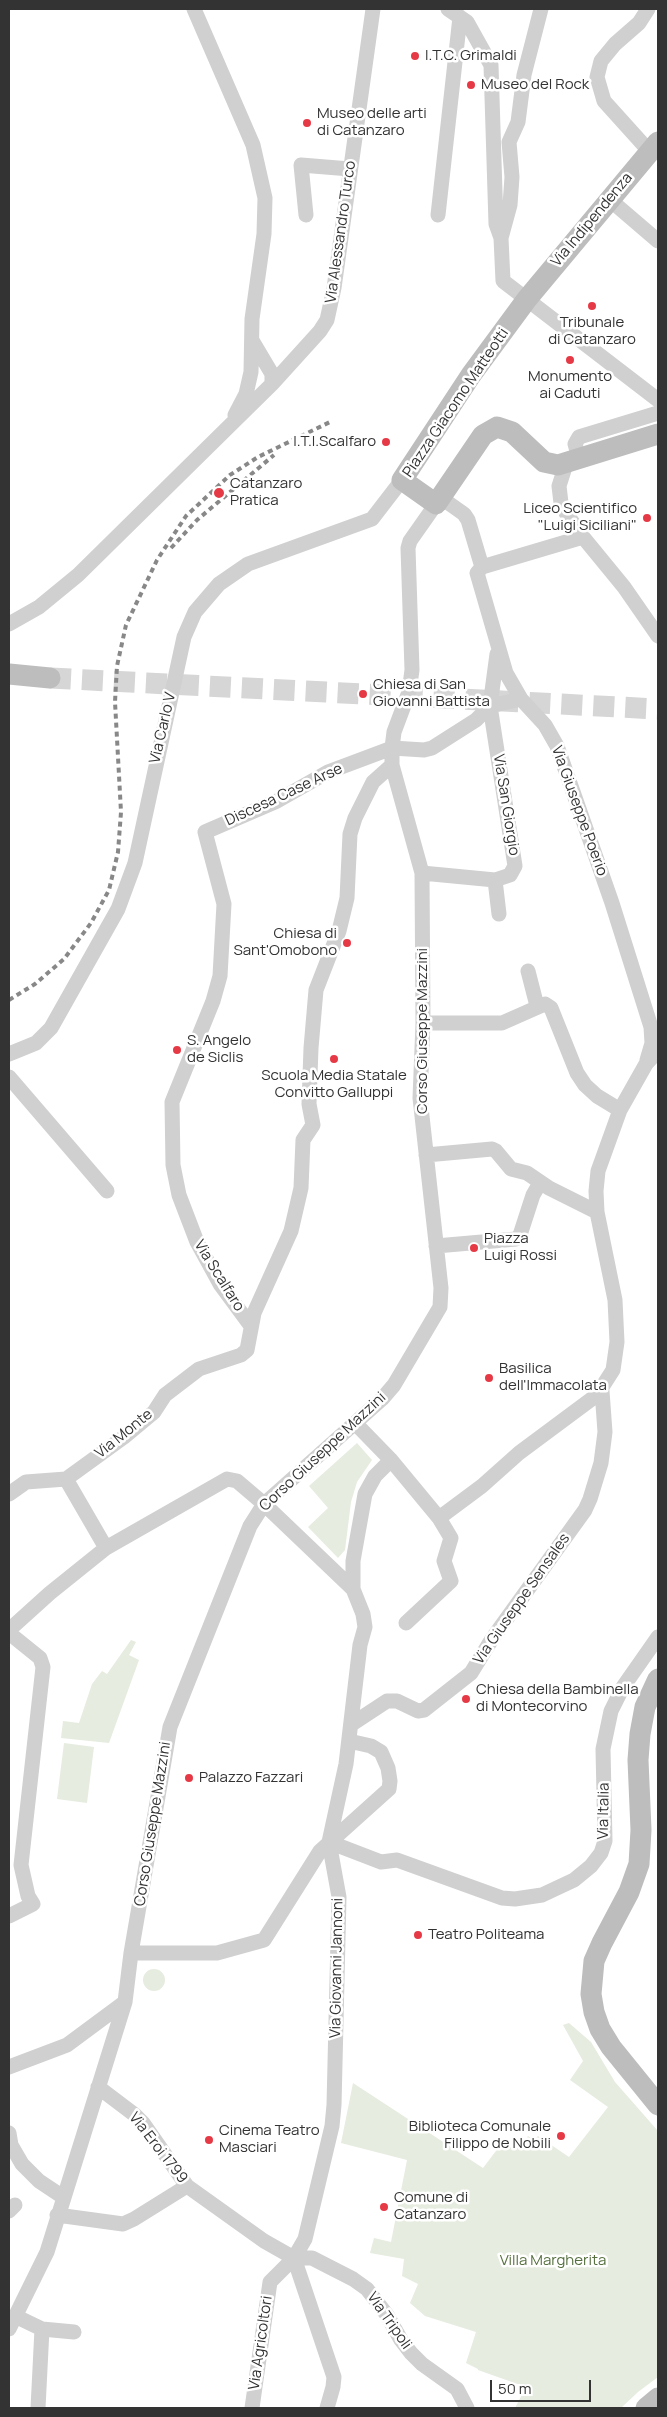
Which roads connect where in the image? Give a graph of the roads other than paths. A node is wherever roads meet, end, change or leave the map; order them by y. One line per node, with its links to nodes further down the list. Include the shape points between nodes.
1 (194, 9): 14 (street, via 253,145 264,198 264,234 252,319)
2 (373, 9): 7 (street, Via Alessandro Turco)
3 (540, 9): 11 (street, via 524,75 518,122 509,142 510,204)
4 (648, 9): 6 (street, via 639,23 615,44 602,61 597,77 604,100)
5 (454, 13): 10 (street); 11 (street, via 468,22 491,65 496,224)
6 (654, 147): 8 (street, Via Indipendenza)
7 (350, 169): 9 (street, via 302,165); 15 (street, Via Alessandro Turco, via 328,320)
8 (609, 199): 12 (street); 13 (street, Via Indipendenza)
9 (306, 215)
10 (438, 215)
11 (501, 238): 13 (street, via 503,281)
12 (658, 241)
13 (527, 299): 19 (street); 24 (street, Piazza Giacomo Matteotti, via 471,375)
14 (253, 342): 16 (street); 17 (street)
15 (297, 355): 16 (street, via 277,360); 18 (street, Via Alessandro Turco)
16 (264, 359): 18 (street, via 272,374)
17 (251, 372): 18 (street, via 262,382); 21 (street, via 246,394)
18 (272, 384): 21 (street, Via Alessandro Turco)
19 (658, 400)
20 (658, 413): 23 (street, via 579,437)
21 (230, 425): 28 (street, Via Alessandro Turco, via 72,580 40,607)
22 (658, 434): 23 (street)
23 (573, 461): 25 (street, via 558,465 544,462 507,429 492,429 483,435); 26 (street, via 559,486 570,520)
24 (402, 480): 25 (street, Piazza Giacomo Matteotti); 45 (street, Via Carlo V, via 372,519 248,564 219,584 195,612 184,637 134,863 118,909 51,1028 36,1043)
25 (438, 500): 27 (street, Via Giuseppe Poerio, via 464,514 468,520); 35 (street, Corso Giuseppe Mazzini, via 410,540 408,548 412,670 409,692 394,732)
26 (583, 537): 27 (street); 29 (street, via 624,586)
27 (482, 567): 30 (street, Via Giuseppe Poerio, via 477,573)
28 (9, 624)
29 (658, 636)
30 (498, 647): 33 (street, Via Giuseppe Poerio, via 506,673); 34 (street, Via San Giorgio)
31 (9, 674): 32 (street)
32 (50, 678)
33 (521, 699): 34 (street); 46 (street, Via Giuseppe Poerio, via 545,725 558,746 612,903 651,1027 652,1043)
34 (490, 706): 35 (street, via 476,720 432,748); 39 (street, Via San Giorgio, via 516,862 510,875)
35 (392, 748): 36 (street, Corso Giuseppe Mazzini); 37 (street, Discesa Case Arse, via 324,773 277,801)
36 (392, 765): 38 (street, Corso Giuseppe Mazzini); 54 (street, via 373,782 350,834 347,898 339,931 316,990 309,1095 312,1125 302,1140 301,1188 291,1231)
37 (205, 832): 54 (street, Via Scalfaro, via 224,904 217,990 172,1102 173,1165 179,1195 197,1242 220,1284)
38 (422, 873): 39 (street); 43 (street, Corso Giuseppe Mazzini)
39 (495, 880): 40 (street)
40 (499, 914)
41 (528, 971): 42 (street)
42 (537, 1006): 43 (street, via 502,1023); 48 (street, via 545,1004 551,1008 585,1085)
43 (423, 1023): 49 (street, Corso Giuseppe Mazzini, via 420,1098)
44 (658, 1051): 46 (street)
45 (9, 1054)
46 (646, 1064): 48 (street)
47 (9, 1078): 51 (street)
48 (620, 1110): 52 (street, via 598,1171)
49 (426, 1156): 50 (street, via 492,1149 511,1169 527,1173); 53 (street, Corso Giuseppe Mazzini)
50 (540, 1182): 52 (street); 53 (street, via 516,1239)
51 (107, 1191)
52 (598, 1212): 56 (street, via 615,1300 617,1342 613,1370)
53 (436, 1246): 57 (street, Corso Giuseppe Mazzini, via 441,1298 437,1315 394,1385)
54 (251, 1326): 55 (street, Via Scalfaro, via 249,1346)
55 (241, 1355): 59 (street, Via Monte, via 199,1369 165,1395 154,1412 124,1437)
56 (602, 1391): 62 (street); 69 (street, Via Giuseppe Sensales, via 605,1432 601,1463 590,1500 471,1673 424,1710 418,1711 397,1700 387,1701)
57 (355, 1423): 58 (street); 61 (street, Corso Giuseppe Mazzini)
58 (391, 1460): 62 (street); 64 (street, via 365,1494 352,1561)
59 (66, 1478): 60 (street, Via Monte, via 26,1482); 63 (street)
60 (9, 1494)
61 (264, 1504): 63 (street, via 236,1481 222,1480); 64 (street); 75 (street, Corso Giuseppe Mazzini, via 250,1526 170,1727)
62 (440, 1518): 65 (street, via 451,1538 444,1561 450,1583)
63 (106, 1548): 66 (street, via 50,1593)
64 (353, 1589): 69 (street, Via Giovanni Jannoni, via 365,1627 360,1645)
65 (406, 1623)
66 (9, 1632): 74 (street, via 43,1664 21,1866 33,1904)
67 (658, 1637): 73 (street, Via Italia, via 623,1688 609,1716 603,1749 605,1841 591,1866 574,1880 534,1897 502,1898 397,1860 381,1862)
68 (658, 1679): 79 (street, via 645,1707 640,1734 639,1864 629,1892 594,1961 591,1994 600,2029)
69 (352, 1724): 70 (street, Via Giovanni Jannoni)
70 (349, 1741): 71 (street, Via Giovanni Jannoni); 72 (street, via 381,1752 390,1781 384,1795)
71 (335, 1814): 72 (street); 73 (street, Via Giovanni Jannoni)
72 (348, 1824): 73 (street)
73 (329, 1842): 75 (street, via 320,1851 264,1940 218,1953); 84 (street, Via Giovanni Jannoni, via 339,1896 334,2105 305,2239)
74 (9, 1916)
75 (131, 1953): 76 (street, Corso Giuseppe Mazzini)
76 (125, 2002): 77 (street, via 67,2045); 78 (street, Corso Giuseppe Mazzini)
77 (9, 2067)
78 (98, 2087): 81 (street, Via Eroi 1799, via 143,2123); 82 (street, Corso Giuseppe Mazzini)
79 (658, 2105)
80 (9, 2133): 82 (street, via 11,2145 22,2164 39,2181)
81 (187, 2186): 83 (street, via 123,2224); 84 (street, Via Eroi 1799, via 264,2241)
82 (63, 2197): 83 (street, Corso Giuseppe Mazzini)
83 (57, 2214): 85 (street, Corso Giuseppe Mazzini, via 46,2252)
84 (294, 2258): 90 (street, Via Agricoltori, via 270,2282); 91 (street, via 334,2377); 92 (street, Via Tripoli, via 312,2258 353,2278 367,2289 411,2353 457,2389)
85 (12, 2322): 86 (street)
86 (42, 2329): 87 (street); 89 (street)
87 (74, 2332)
88 (658, 2398): 93 (street)
89 (38, 2408)
90 (252, 2408)
91 (327, 2408)
92 (467, 2408)
93 (646, 2408)

